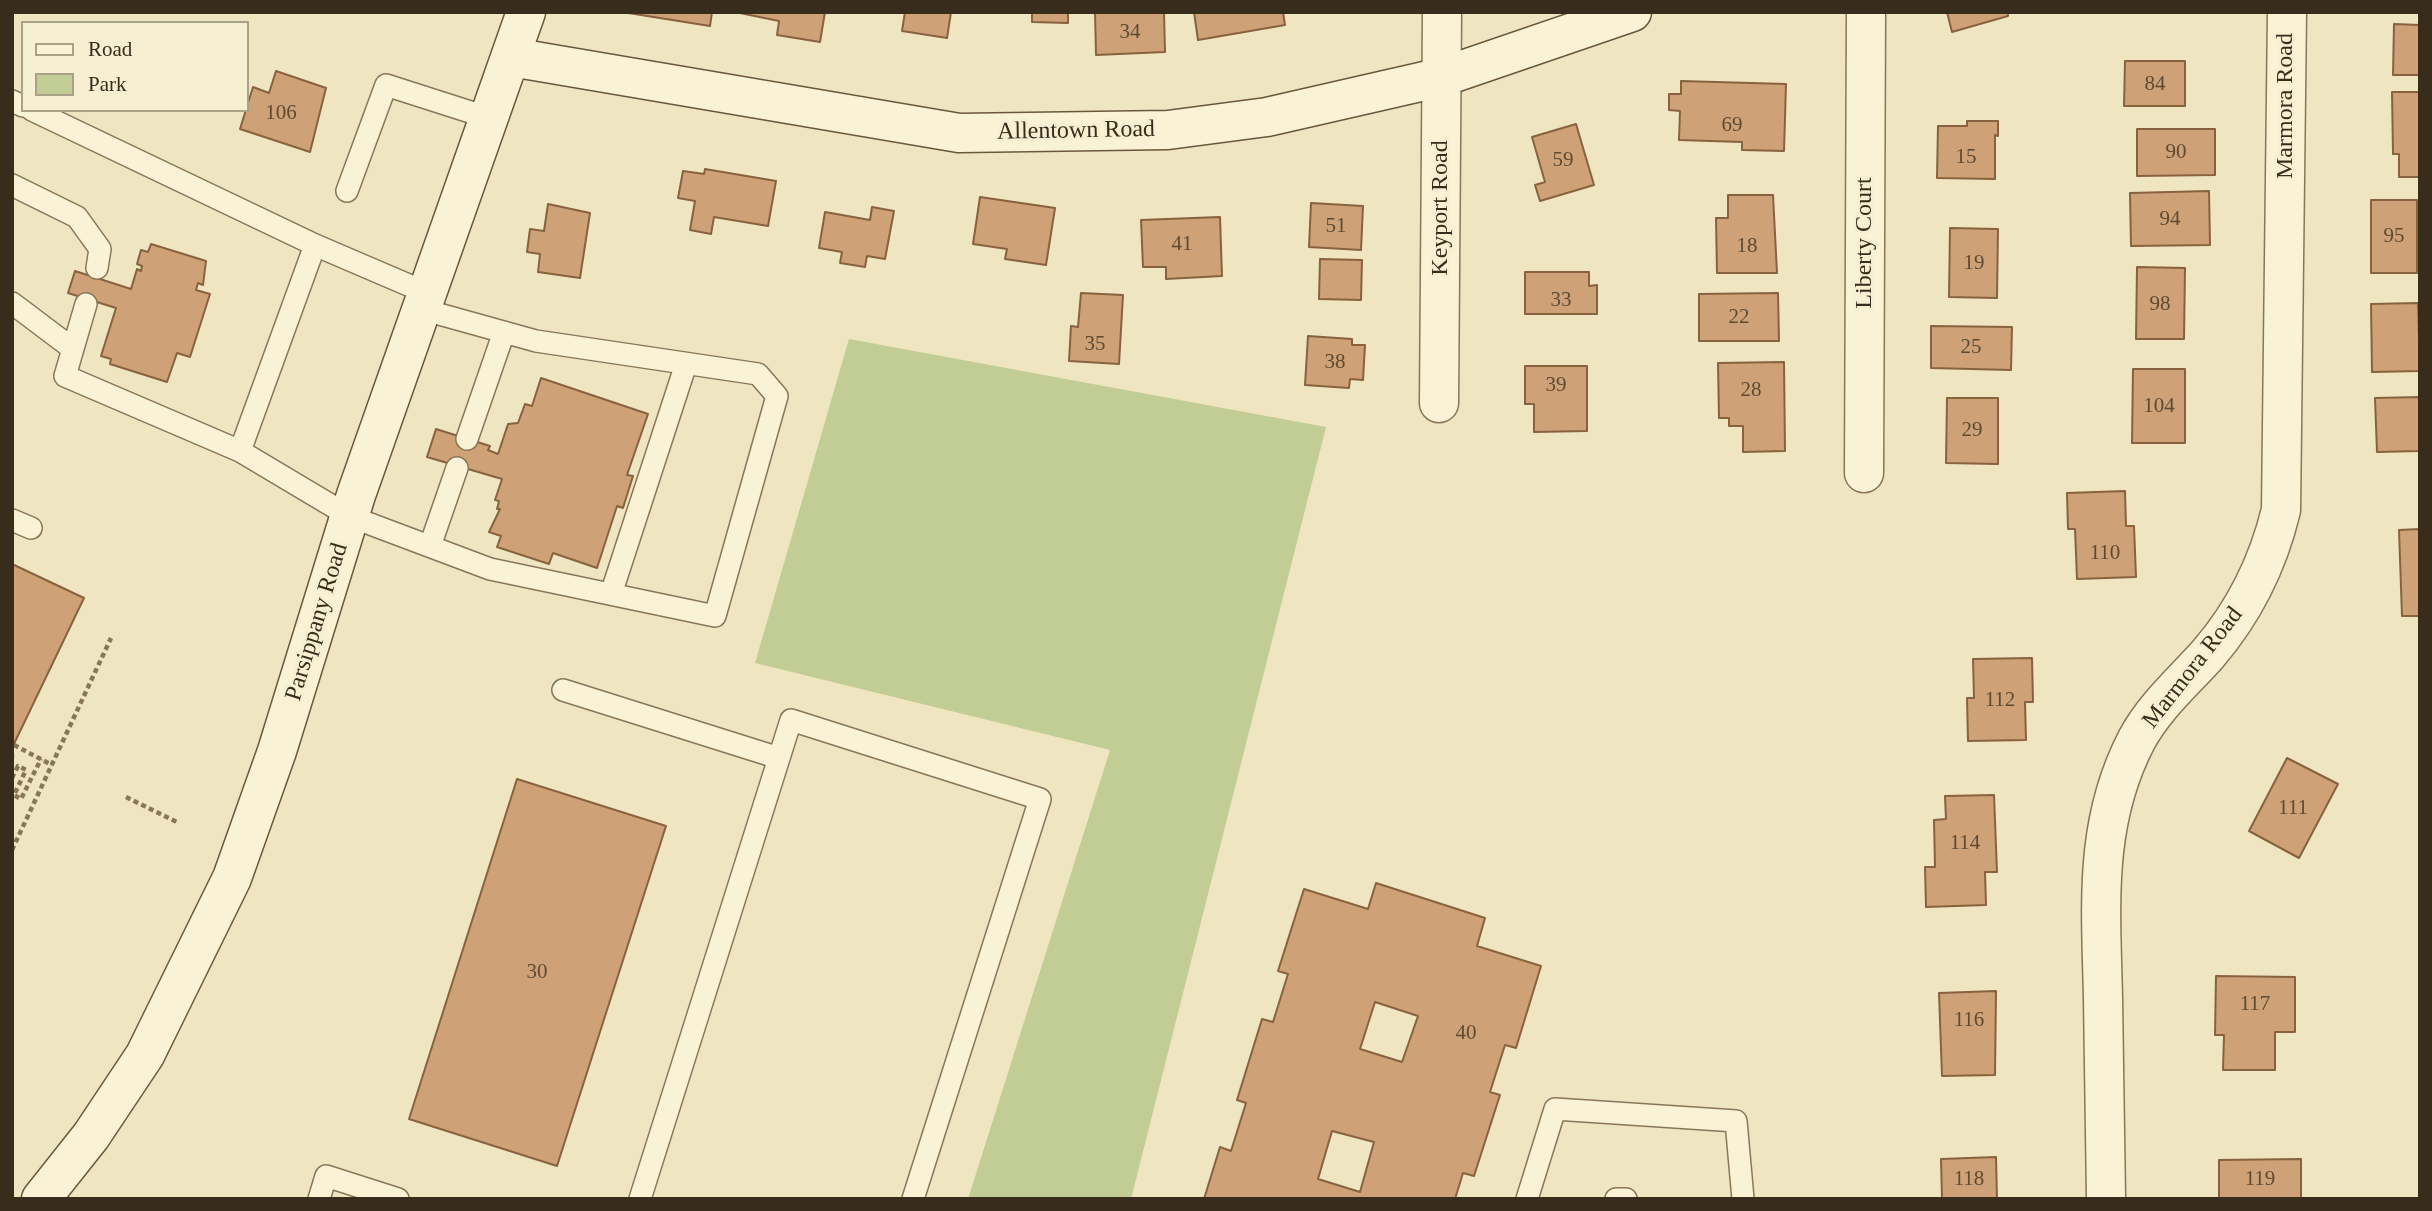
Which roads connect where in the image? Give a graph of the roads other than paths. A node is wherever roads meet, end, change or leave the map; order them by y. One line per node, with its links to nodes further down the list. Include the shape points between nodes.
1 (526, 12): 6 (street, Parsippany Road)
2 (1442, 12): 7 (street, Keyport Road)
3 (1632, 12): 7 (street, Allentown Road)
4 (1866, 12): 24 (street, Liberty Court)
5 (2287, 12): 39 (street, Marmora Road, via 2281,510 2264,570 2208,654 2167,696 2138,738 2107,818 2101,873)
6 (511, 57): 7 (street, Allentown Road, via 959,133 1168,130 1267,117); 9 (street, Parsippany Road)
7 (1442, 77): 20 (street, Keyport Road)
8 (36, 112): 12 (lane)
9 (489, 118): 11 (lane, via 386,85); 14 (street, Parsippany Road)
10 (12, 185): 13 (lane, via 77,217 100,250)
11 (347, 191)
12 (315, 245): 14 (lane); 22 (lane)
13 (97, 268)
14 (424, 301): 17 (lane); 25 (street, Parsippany Road)
15 (86, 304): 18 (lane)
16 (16, 306): 18 (lane)
17 (503, 332): 19 (lane); 21 (lane)
18 (73, 349): 22 (lane, via 65,376)
19 (686, 364): 27 (lane); 27 (lane, via 758,374 776,396 715,616)
20 (1439, 403)
21 (467, 439)
22 (240, 451): 25 (lane)
23 (457, 468): 26 (lane)
24 (1864, 473)
25 (349, 516): 26 (lane); 30 (street, Parsippany Road, via 277,751 232,877 145,1055)
26 (430, 546): 27 (lane, via 490,569)
27 (611, 594)
28 (563, 690): 29 (lane)
29 (779, 758): 33 (lane); 34 (lane, via 791,720 1040,799)
30 (41, 1199)
31 (319, 1199): 32 (lane, via 326,1176)
32 (398, 1199)
33 (640, 1199)
34 (913, 1199)
35 (1527, 1199): 38 (lane, via 1555,1109 1736,1121)
36 (1616, 1199): 37 (lane)
37 (1626, 1199)
38 (1742, 1199)
39 (2106, 1199)

